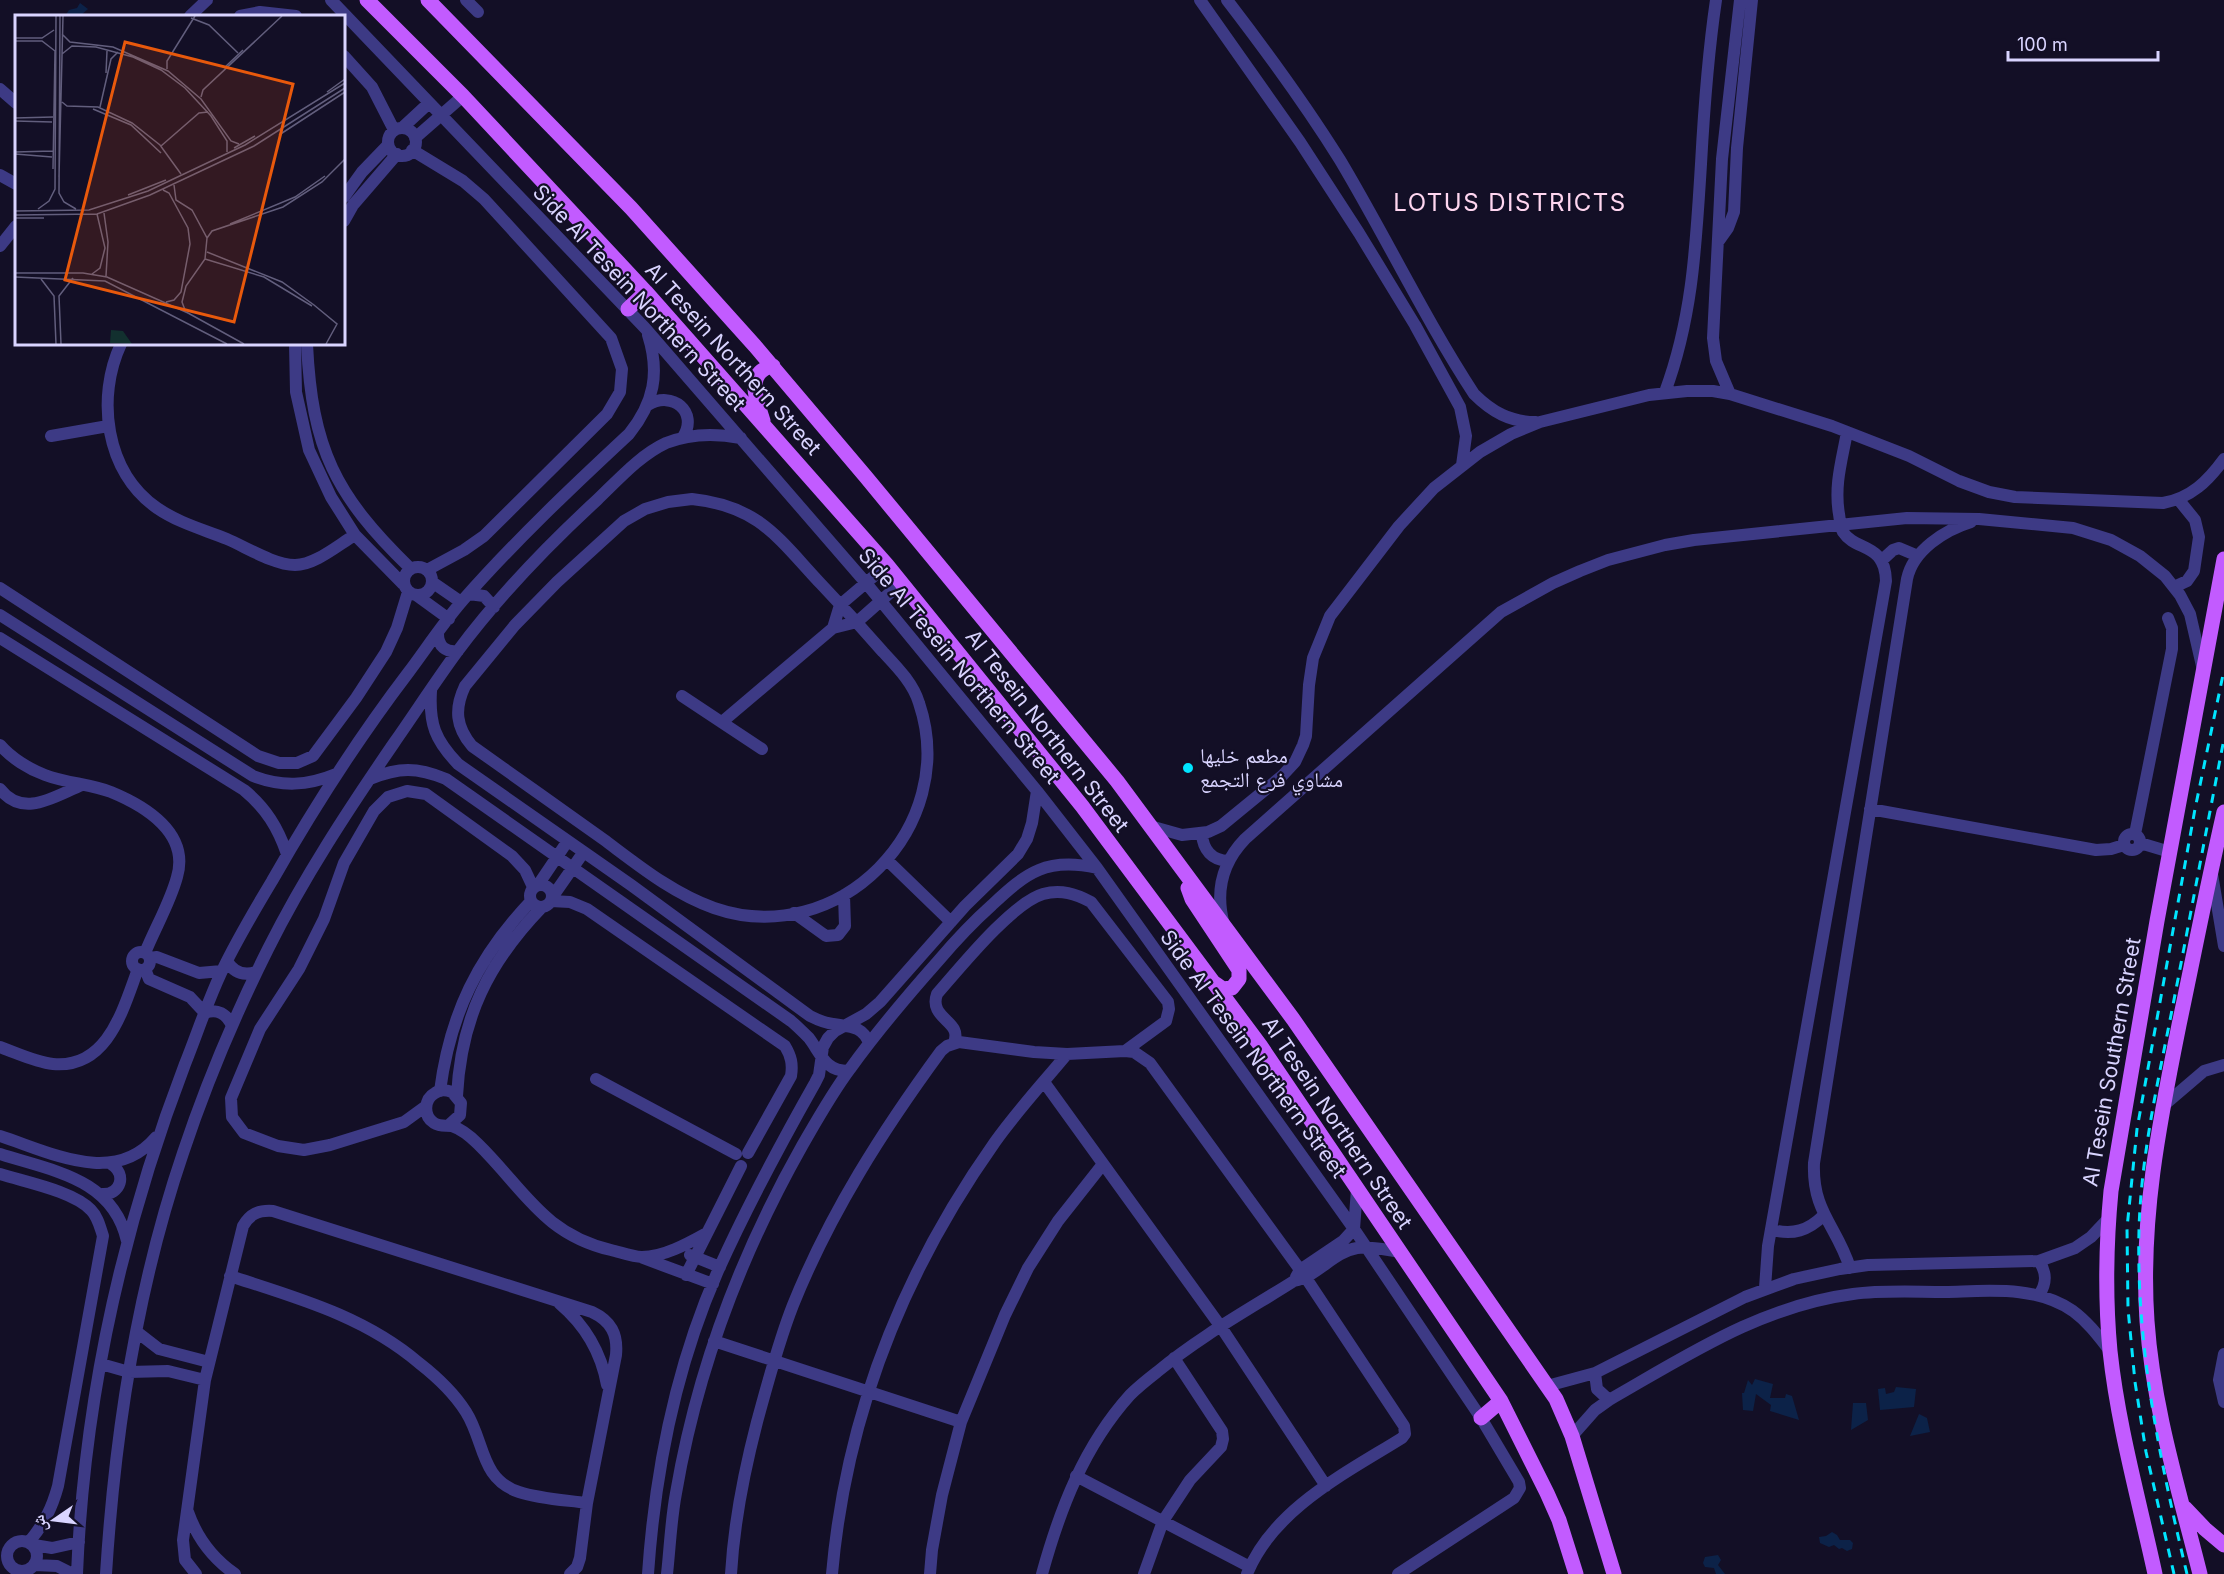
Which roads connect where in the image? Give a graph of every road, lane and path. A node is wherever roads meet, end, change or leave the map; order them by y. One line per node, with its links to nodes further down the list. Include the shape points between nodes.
1 (331, 0): 17 (street, Side Al Tesein Northern Street)
2 (367, 0): 15 (main road, Al Tesein Northern Street)
3 (428, 0): 35 (main road, Al Tesein Northern Street, via 631,208)
4 (466, 0): 10 (street)
5 (1200, 0): 47 (street, via 1306,151 1414,325 1460,407 1466,436)
6 (1227, 0): 39 (street, via 1316,122 1474,394 1511,419)
7 (1716, 0): 36 (street, via 1688,312)
8 (1740, 0): 27 (street, via 1722,159)
9 (1752, 0): 27 (street, via 1734,212)
10 (478, 12)
11 (245, 15): 12 (street)
12 (287, 15)
13 (345, 57): 19 (street, via 372,87)
14 (0, 89): 16 (street)
15 (463, 96): 18 (street); 29 (main road, Al Tesein Northern Street)
16 (15, 102)
17 (429, 103): 18 (street, Side Al Tesein Northern Street); 19 (street)
18 (442, 115): 20 (street); 30 (street, Side Al Tesein Northern Street)
19 (398, 129): 20 (street, via 410,131); 21 (street, via 389,136)
20 (413, 144): 21 (street, via 405,155); 57 (street, via 483,199 611,338 622,369 620,392 607,414 484,536)
21 (392, 150): 24 (street, via 362,172); 25 (street)
22 (0, 175): 23 (street)
23 (15, 183)
24 (345, 196)
25 (345, 219)
26 (15, 227): 28 (street)
27 (1718, 242): 37 (street, via 1713,338 1716,361)
28 (0, 246)
29 (646, 291): 30 (main road); 41 (main road, Al Tesein Northern Street)
30 (628, 309): 31 (street, Side Al Tesein Northern Street)
31 (645, 328): 38 (street, via 654,353); 45 (street, Side Al Tesein Northern Street)
32 (121, 345): 40 (street, via 112,363)
33 (295, 345): 51 (street, via 296,392 309,450 331,497)
34 (307, 345): 56 (street, via 315,421 328,462 366,523)
35 (773, 366): 41 (main road, via 759,372 755,379 755,395); 93 (main road, Al Tesein Northern Street, via 1000,638)
36 (1665, 392): 37 (street); 39 (street)
37 (1730, 394): 42 (street)
38 (648, 405): 44 (street, via 663,399 677,403 687,416); 64 (street, via 629,434 545,512)
39 (1540, 422): 47 (street, via 1495,442)
40 (108, 426): 43 (street); 51 (street, via 113,447 132,484 154,506 182,523 280,563 295,565 309,562)
41 (764, 426): 55 (main road, Al Tesein Northern Street)
42 (1847, 432): 48 (street, via 1959,481 2009,496 2154,504); 50 (street, via 1837,485)
43 (51, 436)
44 (683, 437): 45 (street, via 722,434); 67 (street, via 648,453 563,531)
45 (741, 438): 59 (street, Side Al Tesein Northern Street)
46 (2224, 459): 48 (street, via 2203,484)
47 (1462, 465): 94 (street, via 1419,502 1330,616 1313,658 1305,736 1295,762 1221,826)
48 (2178, 499): 61 (street, via 2195,520 2199,537 2194,571 2187,581)
49 (1979, 519): 50 (street, via 1907,518); 52 (street, via 1949,531); 61 (street, via 2062,526 2094,534 2140,556)
50 (1840, 525): 54 (street, via 1847,536); 103 (street, via 1665,545 1589,567 1527,596 1475,635 1245,839)
51 (355, 535): 63 (street)
52 (1918, 556): 54 (street, via 1899,548); 83 (street, via 1907,579)
53 (2224, 559): 76 (main road, Al Tesein Southern Street)
54 (1881, 561): 82 (street, via 1886,581)
55 (886, 565): 59 (street); 60 (main road, Al Tesein Northern Street)
56 (410, 568): 57 (street, via 419,566); 63 (street, via 404,575)
57 (427, 570): 58 (street)
58 (432, 582): 63 (street, via 425,593); 64 (street)
59 (866, 583): 65 (street, Side Al Tesein Northern Street); 66 (street)
60 (901, 583): 65 (street); 123 (main road, Al Tesein Northern Street, via 1082,806)
61 (2174, 587): 76 (street, via 2193,625)
62 (0, 588): 63 (street, via 258,756 279,763 297,763 313,756 386,652)
63 (409, 590): 70 (street)
64 (465, 598): 67 (street, via 484,596); 70 (street)
65 (881, 600): 71 (street); 89 (street, Side Al Tesein Northern Street)
66 (840, 605): 71 (street); 72 (street); 99 (street, via 760,521 716,501 692,499 657,505 624,521 515,625 465,686 457,711 464,736 472,746)
67 (494, 607): 75 (street)
68 (0, 615): 85 (street)
69 (2168, 618): 95 (street, via 2172,649)
70 (449, 619): 73 (street)
71 (857, 622): 72 (street); 102 (street, via 906,678 919,701 926,728 925,785 917,812)
72 (833, 628): 79 (street)
73 (438, 634): 75 (street, via 443,648); 84 (street)
74 (0, 638): 90 (street)
75 (458, 651): 77 (street)
76 (2203, 674): 97 (main road, Al Tesein Southern Street)
77 (431, 690): 86 (street); 96 (street, via 429,711 444,749 458,764)
78 (682, 696): 79 (street)
79 (722, 722): 81 (street)
80 (0, 745): 87 (street, via 44,775)
81 (762, 749)
82 (1853, 766): 83 (street); 158 (street)
83 (1876, 770): 91 (street)
84 (336, 774): 85 (street, via 301,784); 100 (street)
85 (264, 780): 90 (street)
86 (369, 780): 101 (street, via 407,769 437,775); 122 (street, via 339,822)
87 (83, 785): 88 (street, via 24,805 6,797); 120 (street, via 111,792 155,816 176,843 178,876)
88 (0, 789)
89 (1037, 791): 104 (street, via 1027,839); 107 (street, Side Al Tesein Northern Street)
90 (254, 798): 100 (street, via 280,833)
91 (1870, 809): 95 (street, via 2102,850 2124,845 2126,836); 155 (street, via 1814,1163 1816,1195)
92 (2224, 812): 108 (main road)
93 (1150, 826): 94 (street, via 1182,835); 110 (main road, Al Tesein Northern Street)
94 (1202, 834): 103 (street, via 1209,854)
95 (2137, 838): 97 (street)
96 (567, 842): 98 (street); 101 (street)
97 (2170, 852): 156 (main road, Al Tesein Southern Street)
98 (583, 853): 106 (street); 109 (street)
99 (622, 853): 105 (street); 109 (street)
100 (287, 854): 121 (street)
101 (557, 857): 106 (street); 113 (street)
102 (887, 860): 114 (street); 117 (street)
103 (1228, 861): 118 (street, via 1220,893)
104 (1007, 866): 111 (street); 117 (street)
105 (642, 867): 112 (street); 116 (street, via 675,890 715,908 762,916)
106 (573, 868): 115 (street); 132 (street, via 791,1021 808,1037)
107 (1097, 868): 111 (street, via 1049,866); 157 (street, Side Al Tesein Northern Street)
108 (2211, 868): 119 (street); 140 (main road)
109 (610, 871): 112 (street)
110 (1187, 875): 118 (main road, Al Tesein Northern Street); 123 (main road, via 1192,899 1239,970 1239,979 1232,988 1223,989)
111 (1019, 880): 128 (street, via 962,933)
112 (631, 885): 125 (street, via 810,1016)
113 (535, 886): 115 (street, via 530,894); 115 (street, via 548,887); 142 (street, via 512,856 426,794 416,792 397,793 381,803 344,863 324,919 304,959 260,1029 231,1098 232,1118 252,1137 304,1150)
114 (844, 895): 116 (street); 116 (street, via 845,926 838,935 826,936)
115 (544, 901): 137 (street, via 496,941 466,994 451,1033); 138 (street, via 501,955 480,992 466,1032); 149 (street, via 570,902 587,909 785,1046 790,1055 791,1076)
116 (794, 914)
117 (951, 922): 125 (street, via 880,1002)
118 (1224, 926): 191 (main road, Al Tesein Northern Street, via 1293,1019)
119 (2224, 946)
120 (144, 962): 121 (street, via 157,957 199,973); 124 (street, via 149,978 190,997); 129 (street, via 115,1028 90,1056 51,1064)
121 (225, 966): 122 (street, via 242,974); 124 (street)
122 (256, 972): 126 (street)
123 (1216, 984): 153 (main road, Al Tesein Northern Street)
124 (205, 1013): 126 (street, via 221,1013); 145 (street)
125 (844, 1025): 128 (street, via 857,1028); 132 (street, via 828,1038)
126 (232, 1026): 178 (street, via 170,1192)
127 (954, 1042): 130 (street, via 954,1030 936,1010 936,994 979,945 1026,902 1059,891 1091,902 1168,1002 1166,1021); 131 (street); 184 (street, via 941,1050 862,1167 820,1244)
128 (869, 1043): 134 (street)
129 (0, 1047)
130 (1125, 1051): 131 (street); 172 (street, via 1150,1063)
131 (1067, 1054): 136 (street)
132 (820, 1057): 134 (street, via 829,1066); 168 (street, via 819,1075)
133 (2224, 1065): 140 (street, via 2204,1071)
134 (848, 1071): 179 (street, via 778,1189 732,1288)
135 (596, 1079): 149 (street)
136 (1044, 1082): 151 (street); 192 (street, via 997,1140 940,1227 890,1328)
137 (440, 1090): 138 (street); 139 (street)
138 (457, 1096): 141 (street)
139 (426, 1106): 142 (street); 143 (street)
140 (2163, 1106): 203 (main road, via 2147,1219 2146,1313 2160,1419)
141 (462, 1110): 144 (street); 147 (street)
142 (404, 1122): 143 (street)
143 (435, 1124): 144 (street)
144 (449, 1125): 147 (street)
145 (158, 1134): 150 (street, via 138,1154); 160 (street)
146 (0, 1136): 150 (street, via 80,1161)
147 (478, 1143): 164 (street, via 557,1228 590,1245)
148 (0, 1154): 154 (street, via 73,1178)
149 (742, 1157): 159 (street)
150 (111, 1164): 154 (street, via 121,1176 119,1186 112,1193)
151 (1103, 1164): 177 (street); 198 (street, via 1058,1221 1028,1268)
152 (0, 1174): 207 (street, via 77,1199 92,1210 103,1236 58,1486 52,1507)
153 (1357, 1189): 157 (street); 163 (main road, Al Tesein Northern Street)
154 (102, 1194): 160 (street, via 119,1216)
155 (1824, 1215): 158 (street, via 1806,1229); 169 (street)
156 (2109, 1218): 166 (street, via 2075,1248); 180 (main road, Al Tesein Southern Street)
157 (1354, 1229): 161 (street, Side Al Tesein Northern Street); 172 (street)
158 (1772, 1230): 174 (street)
159 (705, 1234): 162 (street); 165 (street)
160 (127, 1243): 186 (street)
161 (1366, 1248): 163 (street); 172 (street, via 1347,1251); 197 (street, Side Al Tesein Northern Street)
162 (677, 1250): 164 (street); 165 (street); 167 (street)
163 (1400, 1252): 195 (main road, Al Tesein Northern Street)
164 (642, 1257): 167 (street)
165 (695, 1257): 168 (street); 170 (street)
166 (2039, 1261): 169 (street); 175 (street, via 2046,1278)
167 (667, 1267): 170 (street)
168 (720, 1267): 173 (street)
169 (1850, 1268): 174 (street)
170 (686, 1275): 173 (street)
171 (230, 1276): 176 (street, via 243,1226 248,1218 264,1210); 185 (street); 202 (street, via 324,1307 384,1337 420,1363 453,1395 467,1413 490,1472 498,1481 520,1493)
172 (1300, 1276): 177 (street); 201 (street, via 1405,1431 1402,1438)
173 (713, 1284): 218 (street, via 669,1428 656,1492)
174 (1765, 1288): 188 (street)
175 (2039, 1295): 180 (street, via 2074,1312); 194 (street, via 2006,1291 1855,1293 1828,1298 1773,1313 1721,1335)
176 (557, 1301): 193 (street, via 589,1335 602,1363); 193 (street, via 592,1312 610,1324 617,1344)
177 (1221, 1327): 183 (street); 201 (street)
178 (137, 1332): 182 (street, via 159,1349); 187 (street)
179 (714, 1341): 184 (street); 219 (street, via 695,1403 675,1495)
180 (2110, 1351): 228 (main road, Al Tesein Southern Street, via 2124,1437)
181 (2224, 1354): 196 (street, via 2219,1380)
182 (192, 1358): 185 (street); 189 (street)
183 (1174, 1358): 200 (street, via 1131,1394 1099,1434); 205 (street, via 1224,1439)
184 (773, 1361): 192 (street); 220 (street, via 739,1504)
185 (209, 1362): 190 (street)
186 (101, 1364): 187 (street); 206 (street)
187 (129, 1372): 189 (street, via 157,1370); 214 (street)
188 (1595, 1373): 191 (street); 194 (street, via 1597,1389)
189 (188, 1376): 190 (street)
190 (205, 1380): 204 (street)
191 (1547, 1386): 199 (main road, Al Tesein Northern Street)
192 (868, 1391): 198 (street); 221 (street, via 847,1470)
193 (608, 1393): 202 (street)
194 (1609, 1400): 199 (street)
195 (1501, 1401): 197 (main road); 226 (main road, Al Tesein Northern Street, via 1559,1520)
196 (2224, 1402)
197 (1481, 1418): 225 (street, Side Al Tesein Northern Street, via 1518,1477 1518,1494)
198 (961, 1422): 222 (street, via 942,1495)
199 (1572, 1436): 227 (main road, Al Tesein Northern Street)
200 (1076, 1476): 205 (street); 223 (street, via 1052,1536)
201 (1326, 1486): 212 (street, via 1284,1521)
202 (586, 1503): 217 (street, via 580,1558)
203 (2183, 1506): 208 (main road); 229 (main road)
204 (187, 1511): 215 (street, via 183,1550 185,1560); 216 (street, via 207,1549)
205 (1163, 1521): 212 (street); 224 (street)
206 (79, 1542): 207 (street, via 52,1548); 213 (street)
207 (32, 1543): 209 (street, via 20,1540); 211 (street, via 38,1555)
208 (2224, 1545)
209 (5, 1546): 210 (street)
210 (4, 1562): 211 (street, via 21,1571)
211 (33, 1569): 213 (street, via 57,1566)
212 (1248, 1571)
213 (75, 1574)
214 (106, 1574)
215 (196, 1574)
216 (235, 1574)
217 (570, 1574)
218 (648, 1574)
219 (667, 1574)
220 (731, 1574)
221 (832, 1574)
222 (930, 1574)
223 (1042, 1574)
224 (1144, 1574)
225 (1398, 1574)
226 (1576, 1574)
227 (1614, 1574)
228 (2155, 1574)
229 (2200, 1574)

